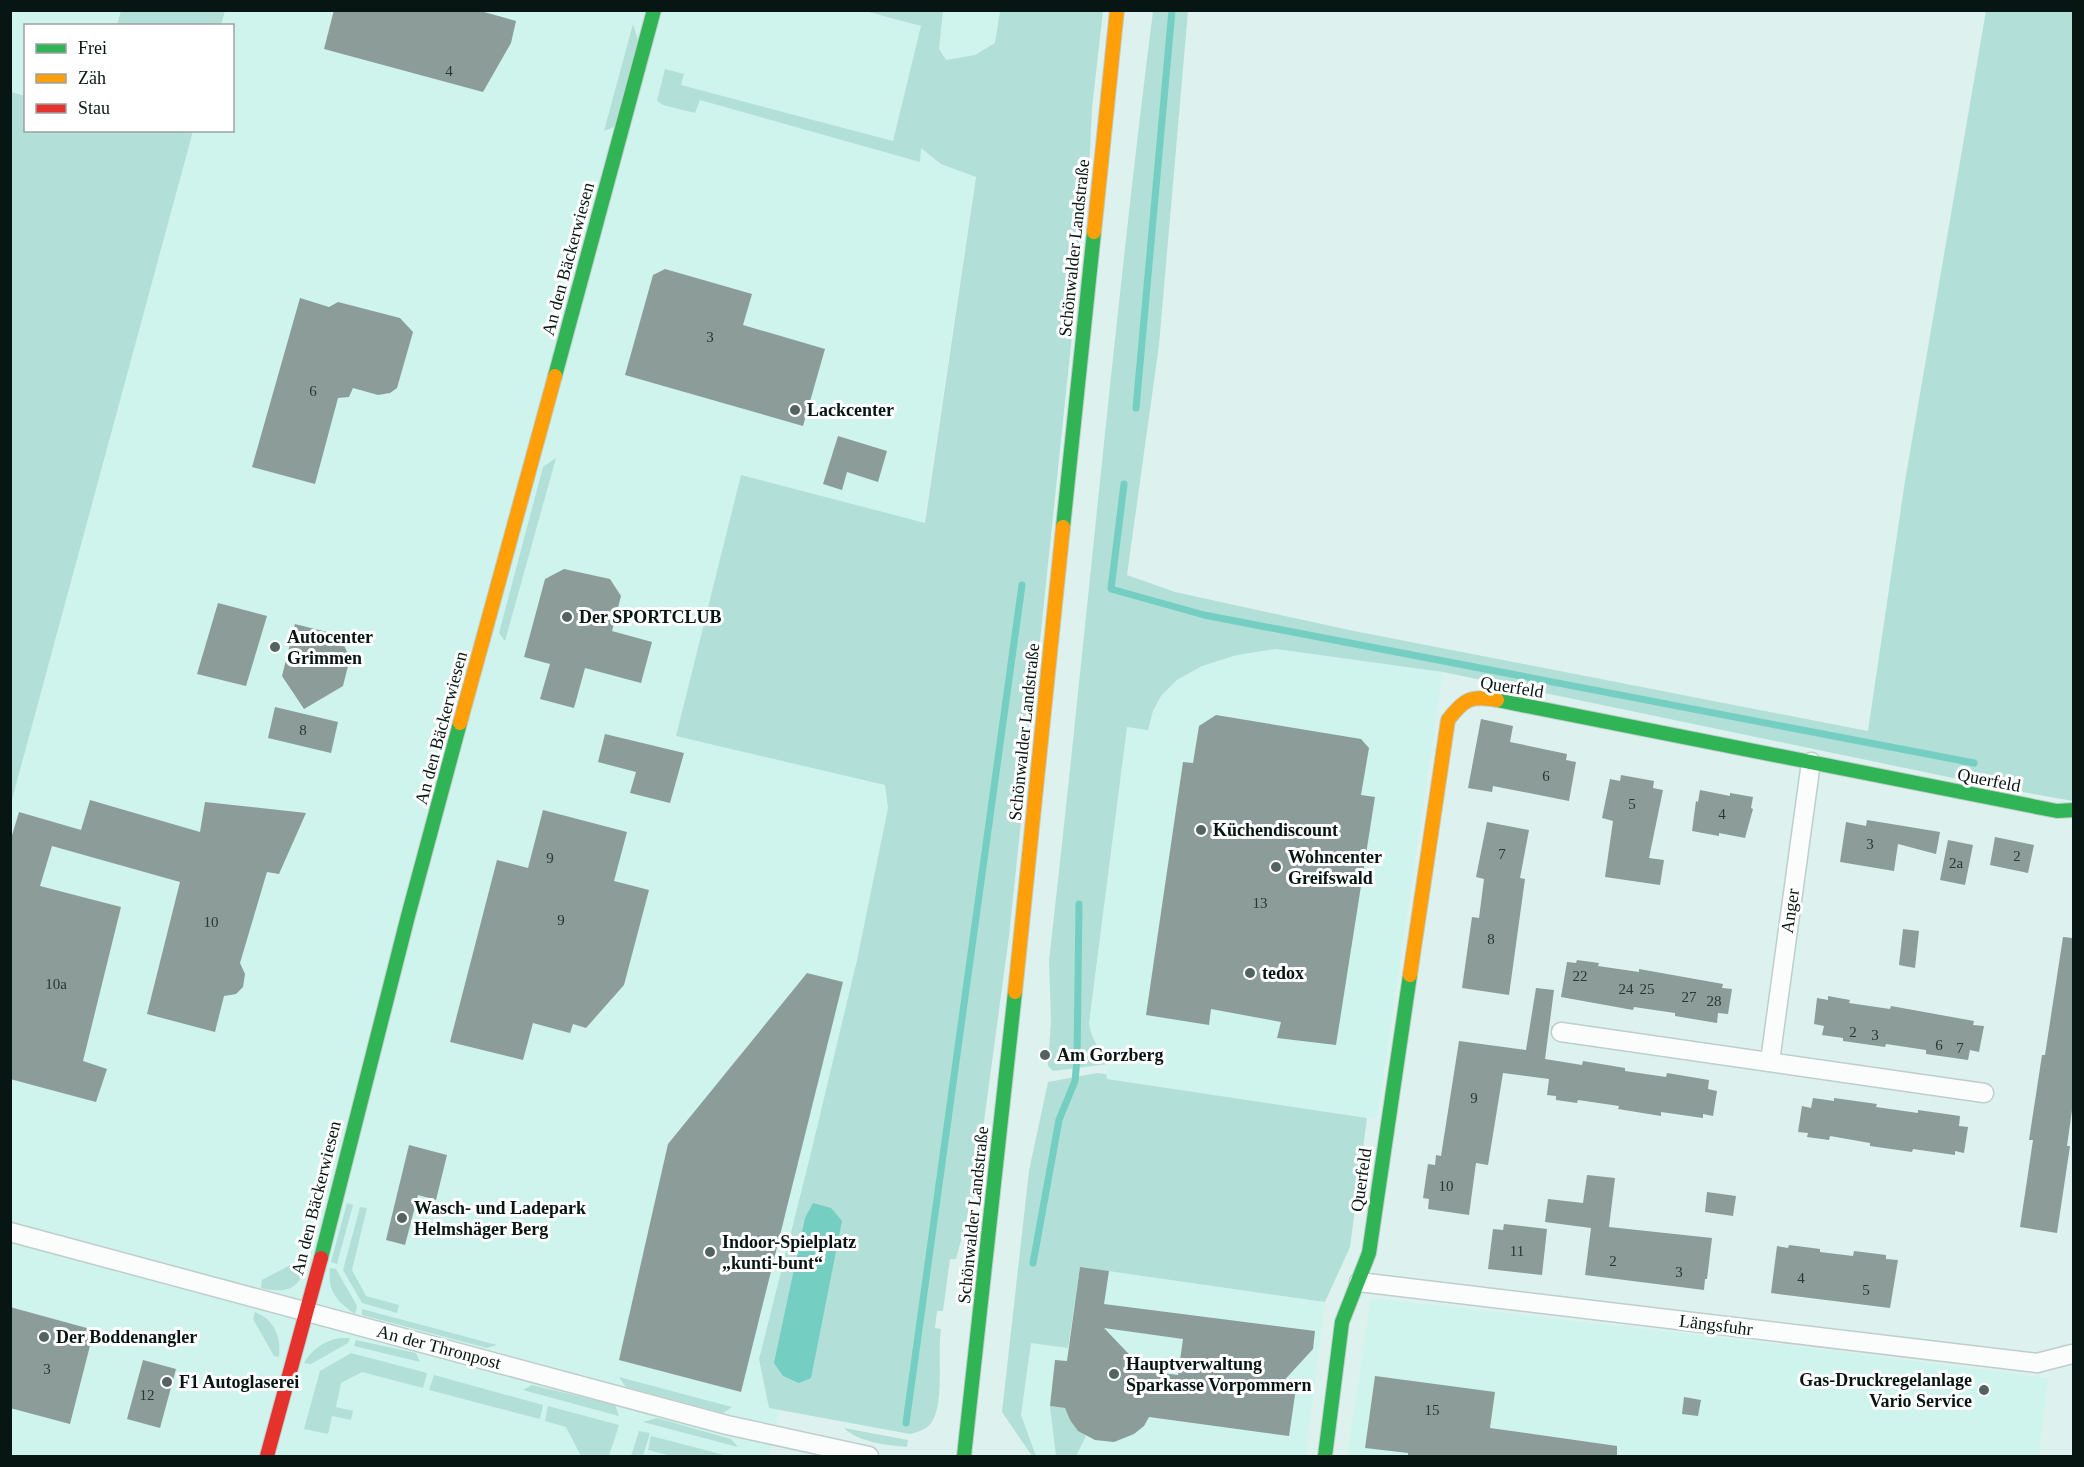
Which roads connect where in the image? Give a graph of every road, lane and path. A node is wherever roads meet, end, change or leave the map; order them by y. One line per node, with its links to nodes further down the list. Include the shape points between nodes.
1 (654, 10): 10 (street, An den Bäckerwiesen, via 408,916)
2 (1117, 10): 14 (street, Schönwalder Landstraße)
3 (1811, 762): 4 (street, Querfeld, via 2057,811); 6 (street, Anger); 9 (street, Querfeld, via 1480,697 1462,702 1448,720 1369,1253)
4 (2073, 810)
5 (1561, 1032): 6 (street)
6 (1770, 1061): 7 (street)
7 (1984, 1093)
8 (10, 1232): 10 (street, An der Thronpost)
9 (1359, 1282): 11 (street, Längsfuhr, via 2037,1363); 15 (street, Querfeld, via 1342,1322)
10 (306, 1311): 12 (street, An den Bäckerwiesen); 13 (street, An der Thronpost, via 727,1425)
11 (2072, 1354)
12 (267, 1456)
13 (869, 1456)
14 (964, 1456)
15 (1325, 1456)

